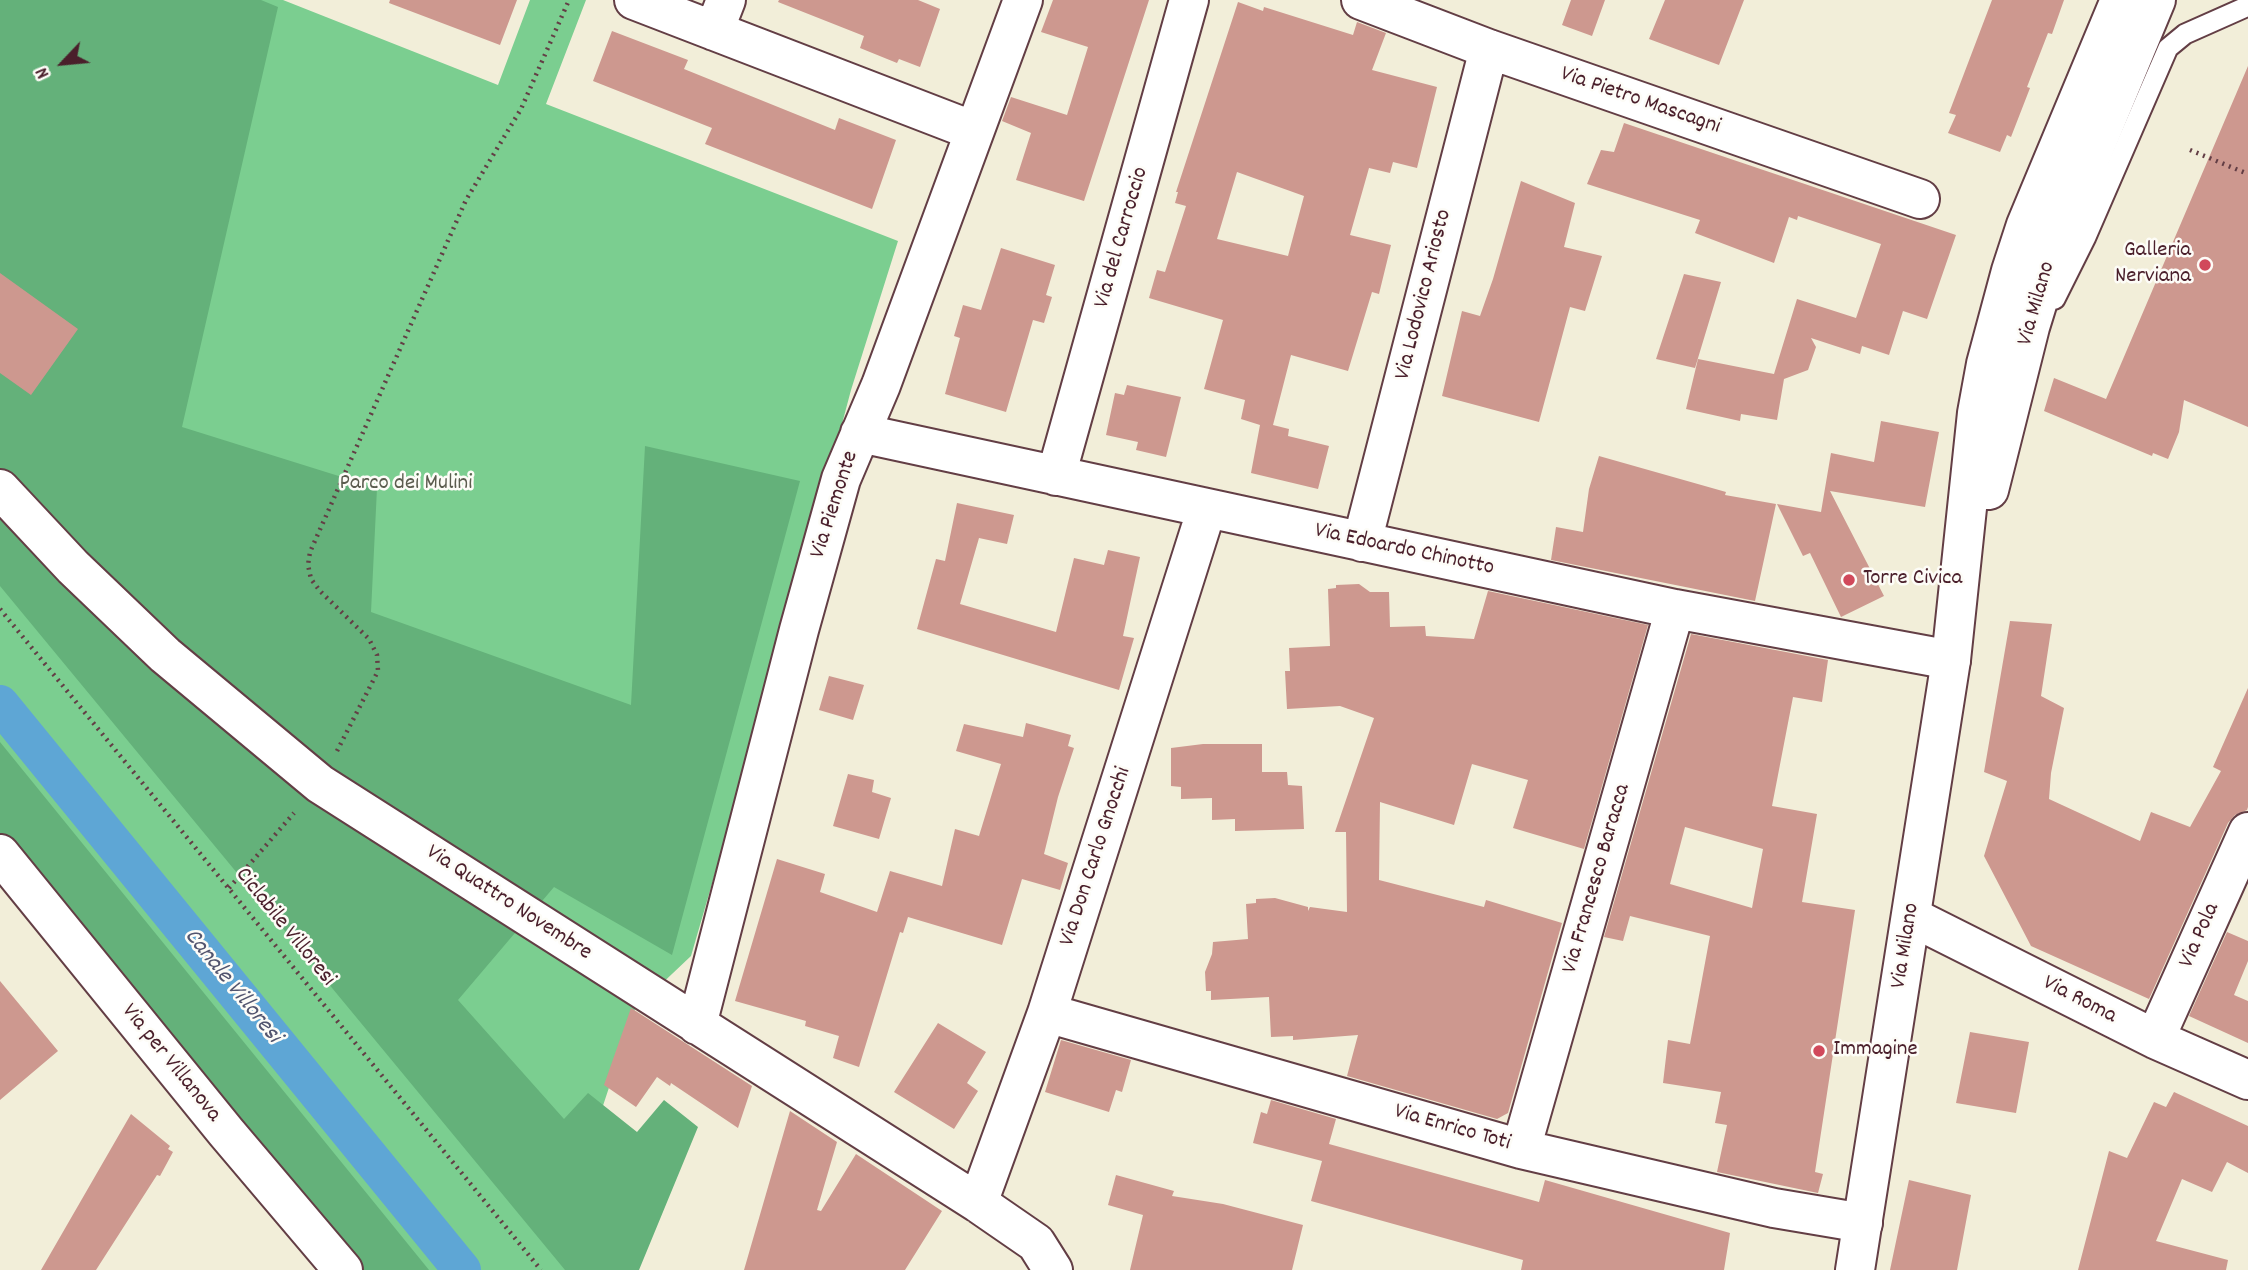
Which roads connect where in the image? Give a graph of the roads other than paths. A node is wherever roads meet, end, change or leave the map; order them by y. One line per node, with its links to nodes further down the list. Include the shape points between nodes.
1 (634, 0): 8 (street)
2 (1023, 0): 10 (street, Via Piemonte)
3 (1189, 0): 14 (street, Via del Carroccio)
4 (1361, 0): 9 (street, Via Pietro Mascagni)
5 (2120, 0): 19 (street, Via Milano, via 2026,225 1998,318 1978,412)
6 (2156, 0): 12 (street, Via Milano, via 2058,236)
7 (2248, 6): 12 (lane, via 2185,34 2168,48 2085,237)
8 (720, 16): 10 (street)
9 (1489, 49): 11 (street, Via Pietro Mascagni); 17 (street, Via Lodovico Ariosto)
10 (974, 131): 13 (street, Via Piemonte)
11 (1920, 199)
12 (2019, 372): 19 (street, Via Milano)
13 (860, 433): 14 (street, Via Edoardo Chinotto); 25 (street, Via Piemonte, via 841,479 799,630)
14 (1056, 476): 16 (street, Via Edoardo Chinotto)
15 (0, 489): 25 (street, Via Quattro Novembre, via 73,567 166,654 320,784)
16 (1207, 508): 17 (street, Via Edoardo Chinotto); 24 (street, Via Don Carlo Gnocchi)
17 (1362, 542): 18 (street, Via Edoardo Chinotto)
18 (1675, 609): 20 (street, Via Edoardo Chinotto); 28 (street, Via Francesco Baracca)
19 (1956, 621): 20 (street, Via Milano)
20 (1951, 660): 23 (street, Via Milano)
21 (2248, 832): 26 (street, Via Pola)
22 (0, 854): 31 (street, Via per Villanova)
23 (1912, 917): 26 (street, Via Roma); 30 (street, Via Milano)
24 (1047, 1013): 28 (street, Via Enrico Toti); 29 (street, Via Don Carlo Gnocchi)
25 (697, 1025): 29 (street, Via Quattro Novembre)
26 (2155, 1039): 27 (street, Via Roma)
27 (2248, 1080)
28 (1521, 1149): 30 (street, Via Enrico Toti, via 1774,1208)
29 (978, 1202): 32 (street, Via Quattro Novembre, via 1036,1243)
30 (1863, 1223): 33 (street, Via Milano)
31 (343, 1270)
32 (1053, 1270)
33 (1855, 1270)

